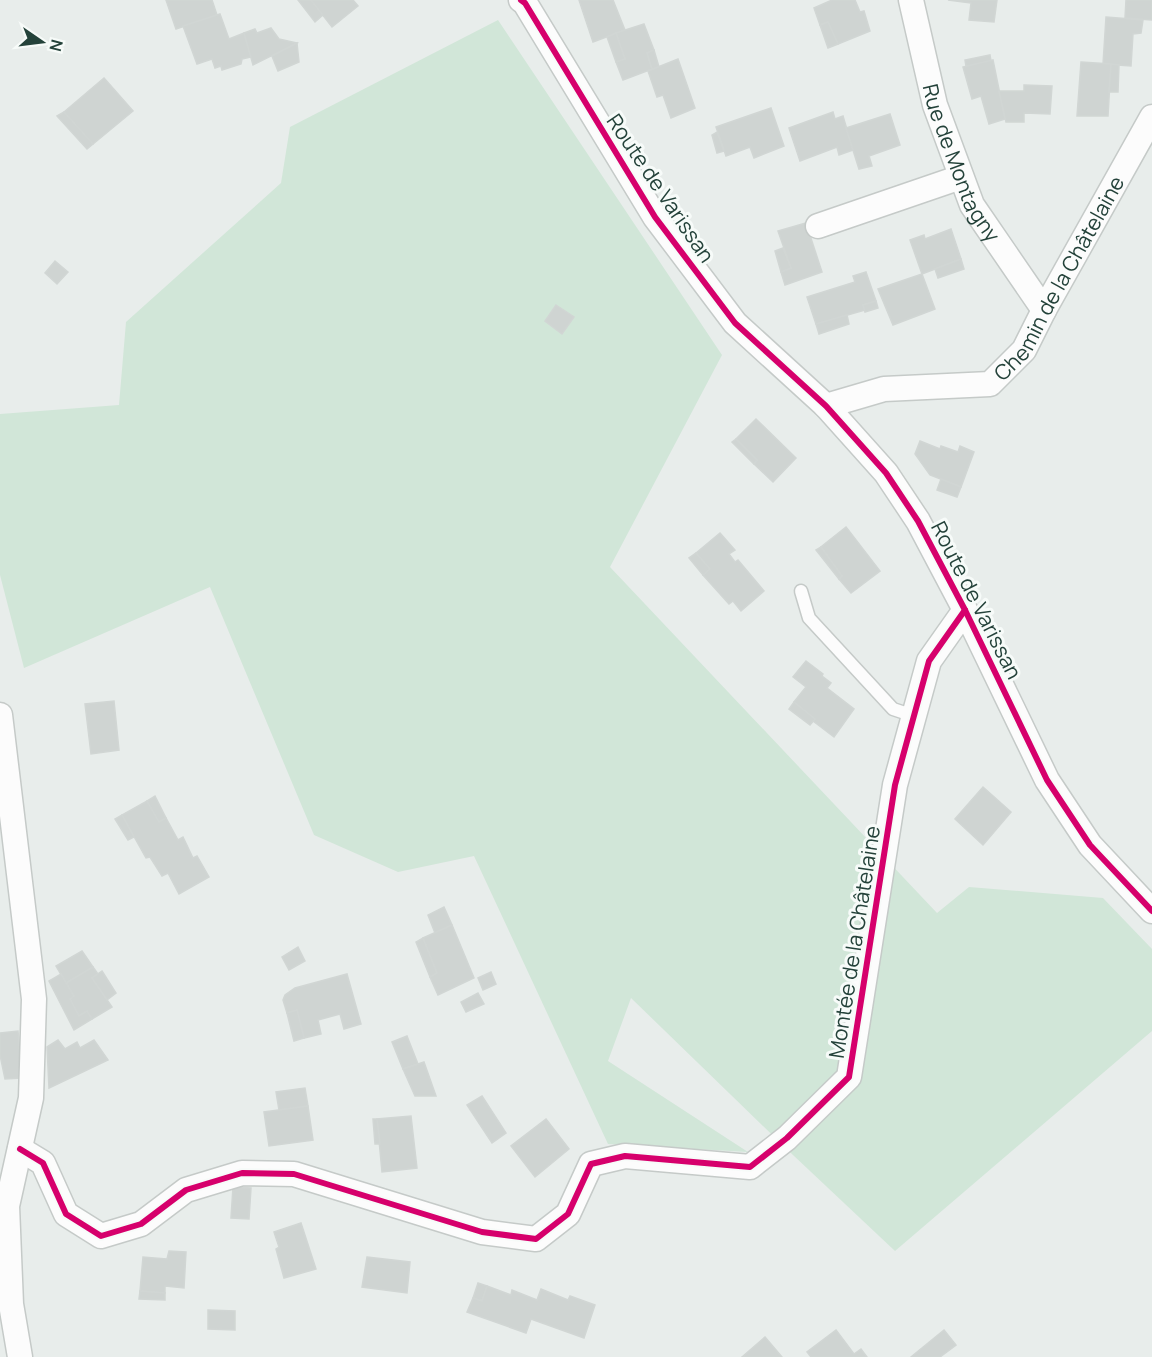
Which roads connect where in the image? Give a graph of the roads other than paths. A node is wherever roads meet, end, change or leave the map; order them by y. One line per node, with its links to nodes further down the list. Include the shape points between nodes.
1 (521, 0): 7 (street, Route de Varissan, via 655,217 735,323)
2 (911, 0): 4 (street, Rue de Montagny, via 935,105)
3 (1152, 117): 6 (street, Chemin de la Châtelaine)
4 (962, 177): 5 (street); 6 (street, Rue de Montagny, via 972,205)
5 (818, 226)
6 (1044, 310): 7 (street, Chemin de la Châtelaine, via 1024,350 990,384 884,389)
7 (826, 406): 9 (street, Route de Varissan, via 886,473 918,520)
8 (801, 591): 11 (lane, via 809,618 893,709)
9 (965, 610): 11 (street, Montée de la Châtelaine, via 929,661); 12 (street, Route de Varissan, via 1047,780 1090,845)
10 (0, 715): 13 (street, via 34,999 31,1098)
11 (914, 716): 13 (street, Montée de la Châtelaine, via 895,785 849,1077 788,1138 750,1167 625,1156 591,1164 568,1214 536,1239 482,1233 294,1174 242,1173 186,1190 141,1224 101,1236 66,1214 43,1163)
12 (1152, 911)
13 (20, 1149): 14 (street, via 7,1206 11,1304)
14 (20, 1357)

